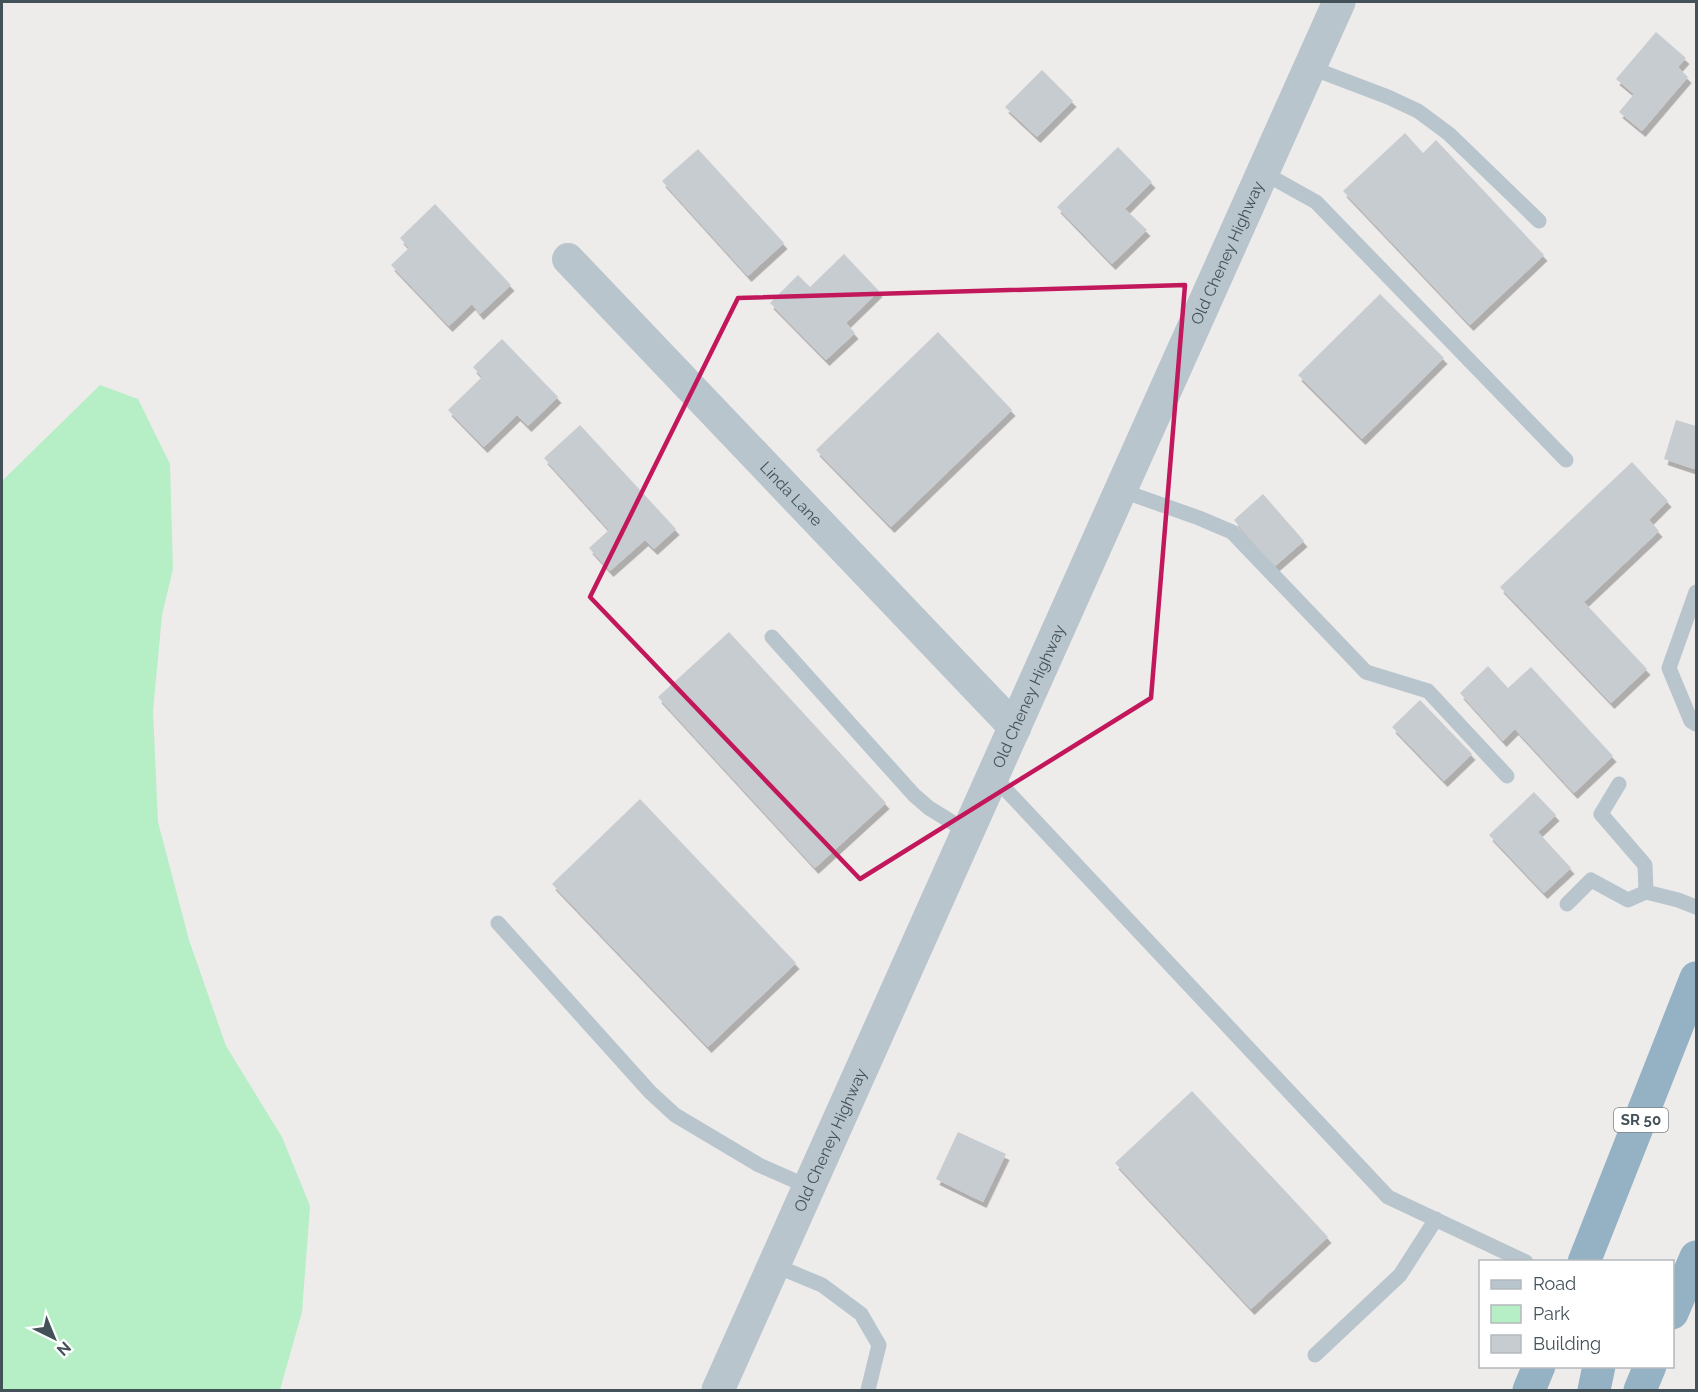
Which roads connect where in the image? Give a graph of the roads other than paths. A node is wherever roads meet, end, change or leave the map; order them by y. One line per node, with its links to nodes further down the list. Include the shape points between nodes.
1 (1339, 2): 2 (street, Old Cheney Highway)
2 (1309, 66): 3 (street, Old Cheney Highway); 4 (lane, via 1418,111 1449,134)
3 (1263, 172): 6 (lane, via 1316,202); 7 (street, Old Cheney Highway)
4 (1539, 221)
5 (568, 259): 11 (street, Linda Lane)
6 (1566, 460)
7 (1120, 490): 11 (street, Old Cheney Highway); 13 (lane, via 1232,532 1366,672 1428,691)
8 (1696, 592): 10 (lane, via 1669,668 1691,721)
9 (772, 637): 15 (lane, via 914,795)
10 (1696, 724)
11 (1015, 728): 12 (street, Old Cheney Highway)
12 (993, 776): 15 (street, Old Cheney Highway); 22 (lane, via 1388,1197)
13 (1507, 776)
14 (1618, 784): 16 (lane, via 1601,814 1645,865)
15 (968, 832): 21 (street, Old Cheney Highway)
16 (1646, 892): 17 (lane, via 1628,900 1592,880); 18 (lane)
17 (1567, 904)
18 (1696, 907)
19 (498, 923): 21 (lane, via 675,1115 759,1165)
20 (1696, 978): 25 (highway, SR 50)
21 (809, 1188): 26 (street, Old Cheney Highway)
22 (1436, 1219): 24 (lane); 28 (lane, via 1400,1275)
23 (1696, 1257): 27 (highway)
24 (1522, 1260)
25 (1585, 1260)
26 (774, 1265): 32 (street, Old Cheney Highway); 33 (lane, via 822,1285 861,1314 879,1345)
27 (1674, 1308)
28 (1315, 1355)
29 (1538, 1368): 34 (highway)
30 (1599, 1368): 35 (highway)
31 (1649, 1368): 36 (highway)
32 (718, 1390)
33 (868, 1390)
34 (1529, 1390)
35 (1594, 1390)
36 (1640, 1390)

